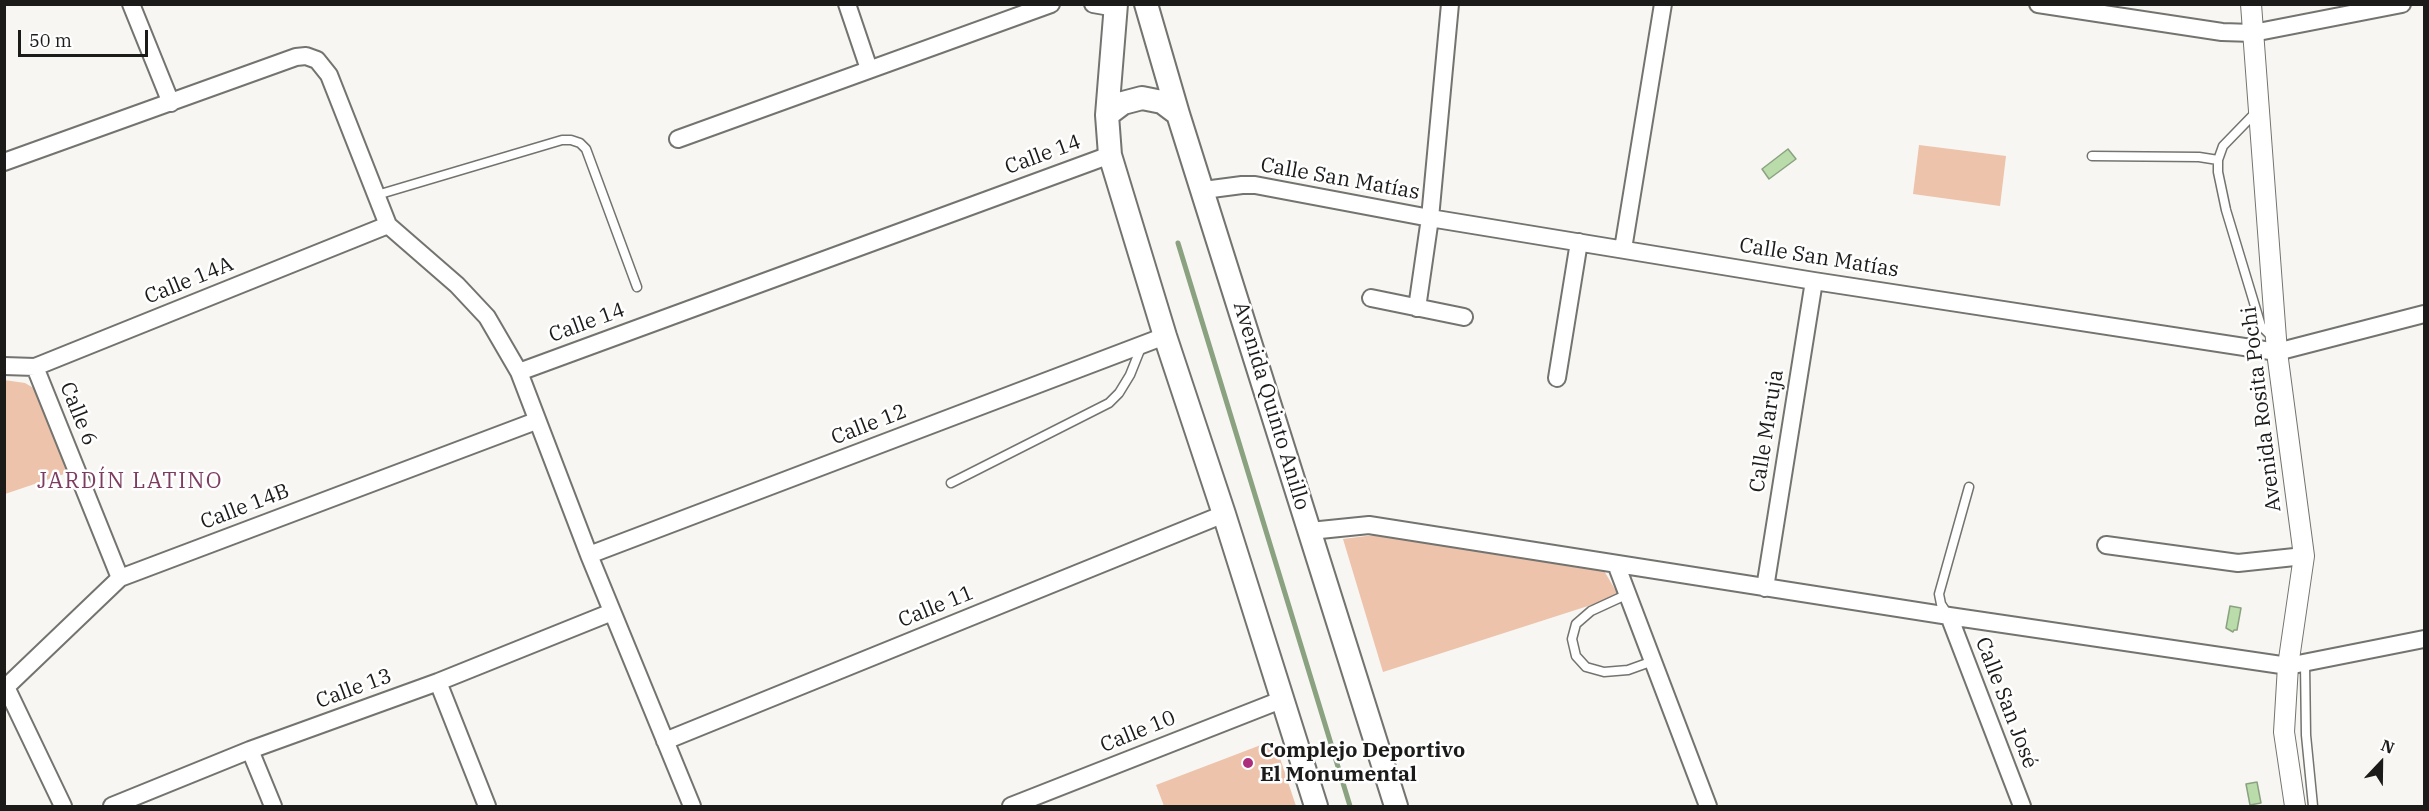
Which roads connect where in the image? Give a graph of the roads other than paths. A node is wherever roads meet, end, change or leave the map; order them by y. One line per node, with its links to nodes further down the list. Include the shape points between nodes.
1 (131, 4): 15 (street)
2 (847, 4): 14 (street)
3 (1051, 4): 14 (street)
4 (1093, 4): 11 (street)
5 (1146, 4): 17 (main road, Avenida Quinto Anillo)
6 (1450, 4): 26 (street)
7 (1663, 4): 29 (street)
8 (2038, 4): 12 (street)
9 (2251, 4): 13 (street, Avenida Rosita Pochi)
10 (2402, 4): 13 (street)
11 (1116, 6): 18 (main road)
12 (2070, 7): 13 (street, via 2222,32)
13 (2253, 33): 16 (street, Avenida Rosita Pochi)
14 (869, 69): 19 (street)
15 (171, 103): 23 (street); 25 (street, via 296,57 317,60 329,75)
16 (2259, 110): 22 (lane, via 2223,146); 38 (street, Avenida Rosita Pochi)
17 (1178, 114): 18 (main road, via 1162,102 1142,98 1123,103); 24 (main road, Avenida Quinto Anillo)
18 (1107, 115): 20 (main road)
19 (678, 139)
20 (1110, 155): 36 (main road); 41 (street, Calle 14)
21 (2092, 156): 22 (lane)
22 (2218, 160): 38 (lane, via 2226,210 2262,326)
23 (4, 162)
24 (1204, 190): 26 (street, Calle San Matías, via 1255,185); 47 (main road, Avenida Quinto Anillo)
25 (377, 195): 27 (street); 31 (lane, via 572,140 586,150)
26 (1430, 218): 28 (street, Calle San Matías); 33 (street)
27 (388, 225): 40 (street, Calle 14A); 41 (street, via 458,285 487,317)
28 (1579, 242): 29 (street, Calle San Matías); 42 (street)
29 (1623, 249): 30 (street, Calle San Matías)
30 (1814, 280): 38 (street, Calle San Matías); 53 (street, Calle Maruja)
31 (637, 287)
32 (1371, 298): 33 (street)
33 (1417, 308): 35 (street)
34 (2424, 315): 38 (street, Calle San Matías)
35 (1464, 317)
36 (1165, 336): 37 (street, Calle 12); 46 (main road)
37 (1142, 345): 44 (lane, via 1131,375 1109,403); 49 (street, Calle 12)
38 (2277, 347): 50 (street, Avenida Rosita Pochi)
39 (4, 366): 40 (street, Calle 14A)
40 (34, 368): 52 (street, Calle 6)
41 (519, 372): 43 (street)
42 (1557, 378)
43 (536, 421): 49 (street); 52 (street, Calle 14B)
44 (951, 483)
45 (1969, 487): 56 (lane, via 1939,594)
46 (1224, 514): 62 (main road); 63 (street, Calle 11)
47 (1310, 531): 51 (street, via 1369,525); 72 (main road, Avenida Quinto Anillo)
48 (2106, 545): 50 (street, via 2238,562)
49 (589, 555): 55 (street)
50 (2304, 556): 59 (street, Avenida Rosita Pochi)
51 (1616, 564): 53 (street); 54 (street)
52 (120, 578): 61 (street, Calle 14B)
53 (1765, 588): 56 (street)
54 (1628, 594): 58 (street); 58 (lane, via 1591,610 1576,624 1572,639 1576,656 1586,667 1604,672 1628,670)
55 (612, 612): 60 (street, Calle 13); 63 (street)
56 (1949, 616): 59 (street); 74 (street, Calle San José)
57 (2424, 639): 59 (street)
58 (1653, 661): 73 (street)
59 (2297, 664): 75 (street, Avenida Rosita Pochi, via 2284,732); 76 (lane)
60 (438, 682): 64 (street, Calle 13); 68 (street)
61 (5, 688): 65 (street)
62 (1281, 700): 70 (street, Calle 10); 71 (main road)
63 (665, 741): 69 (street)
64 (250, 750): 66 (street, Calle 13); 67 (street)
65 (63, 807)
66 (112, 807)
67 (273, 807)
68 (487, 807)
69 (692, 807)
70 (1011, 807)
71 (1316, 807)
72 (1396, 807)
73 (1708, 807)
74 (2022, 807)
75 (2295, 807)
76 (2313, 807)

